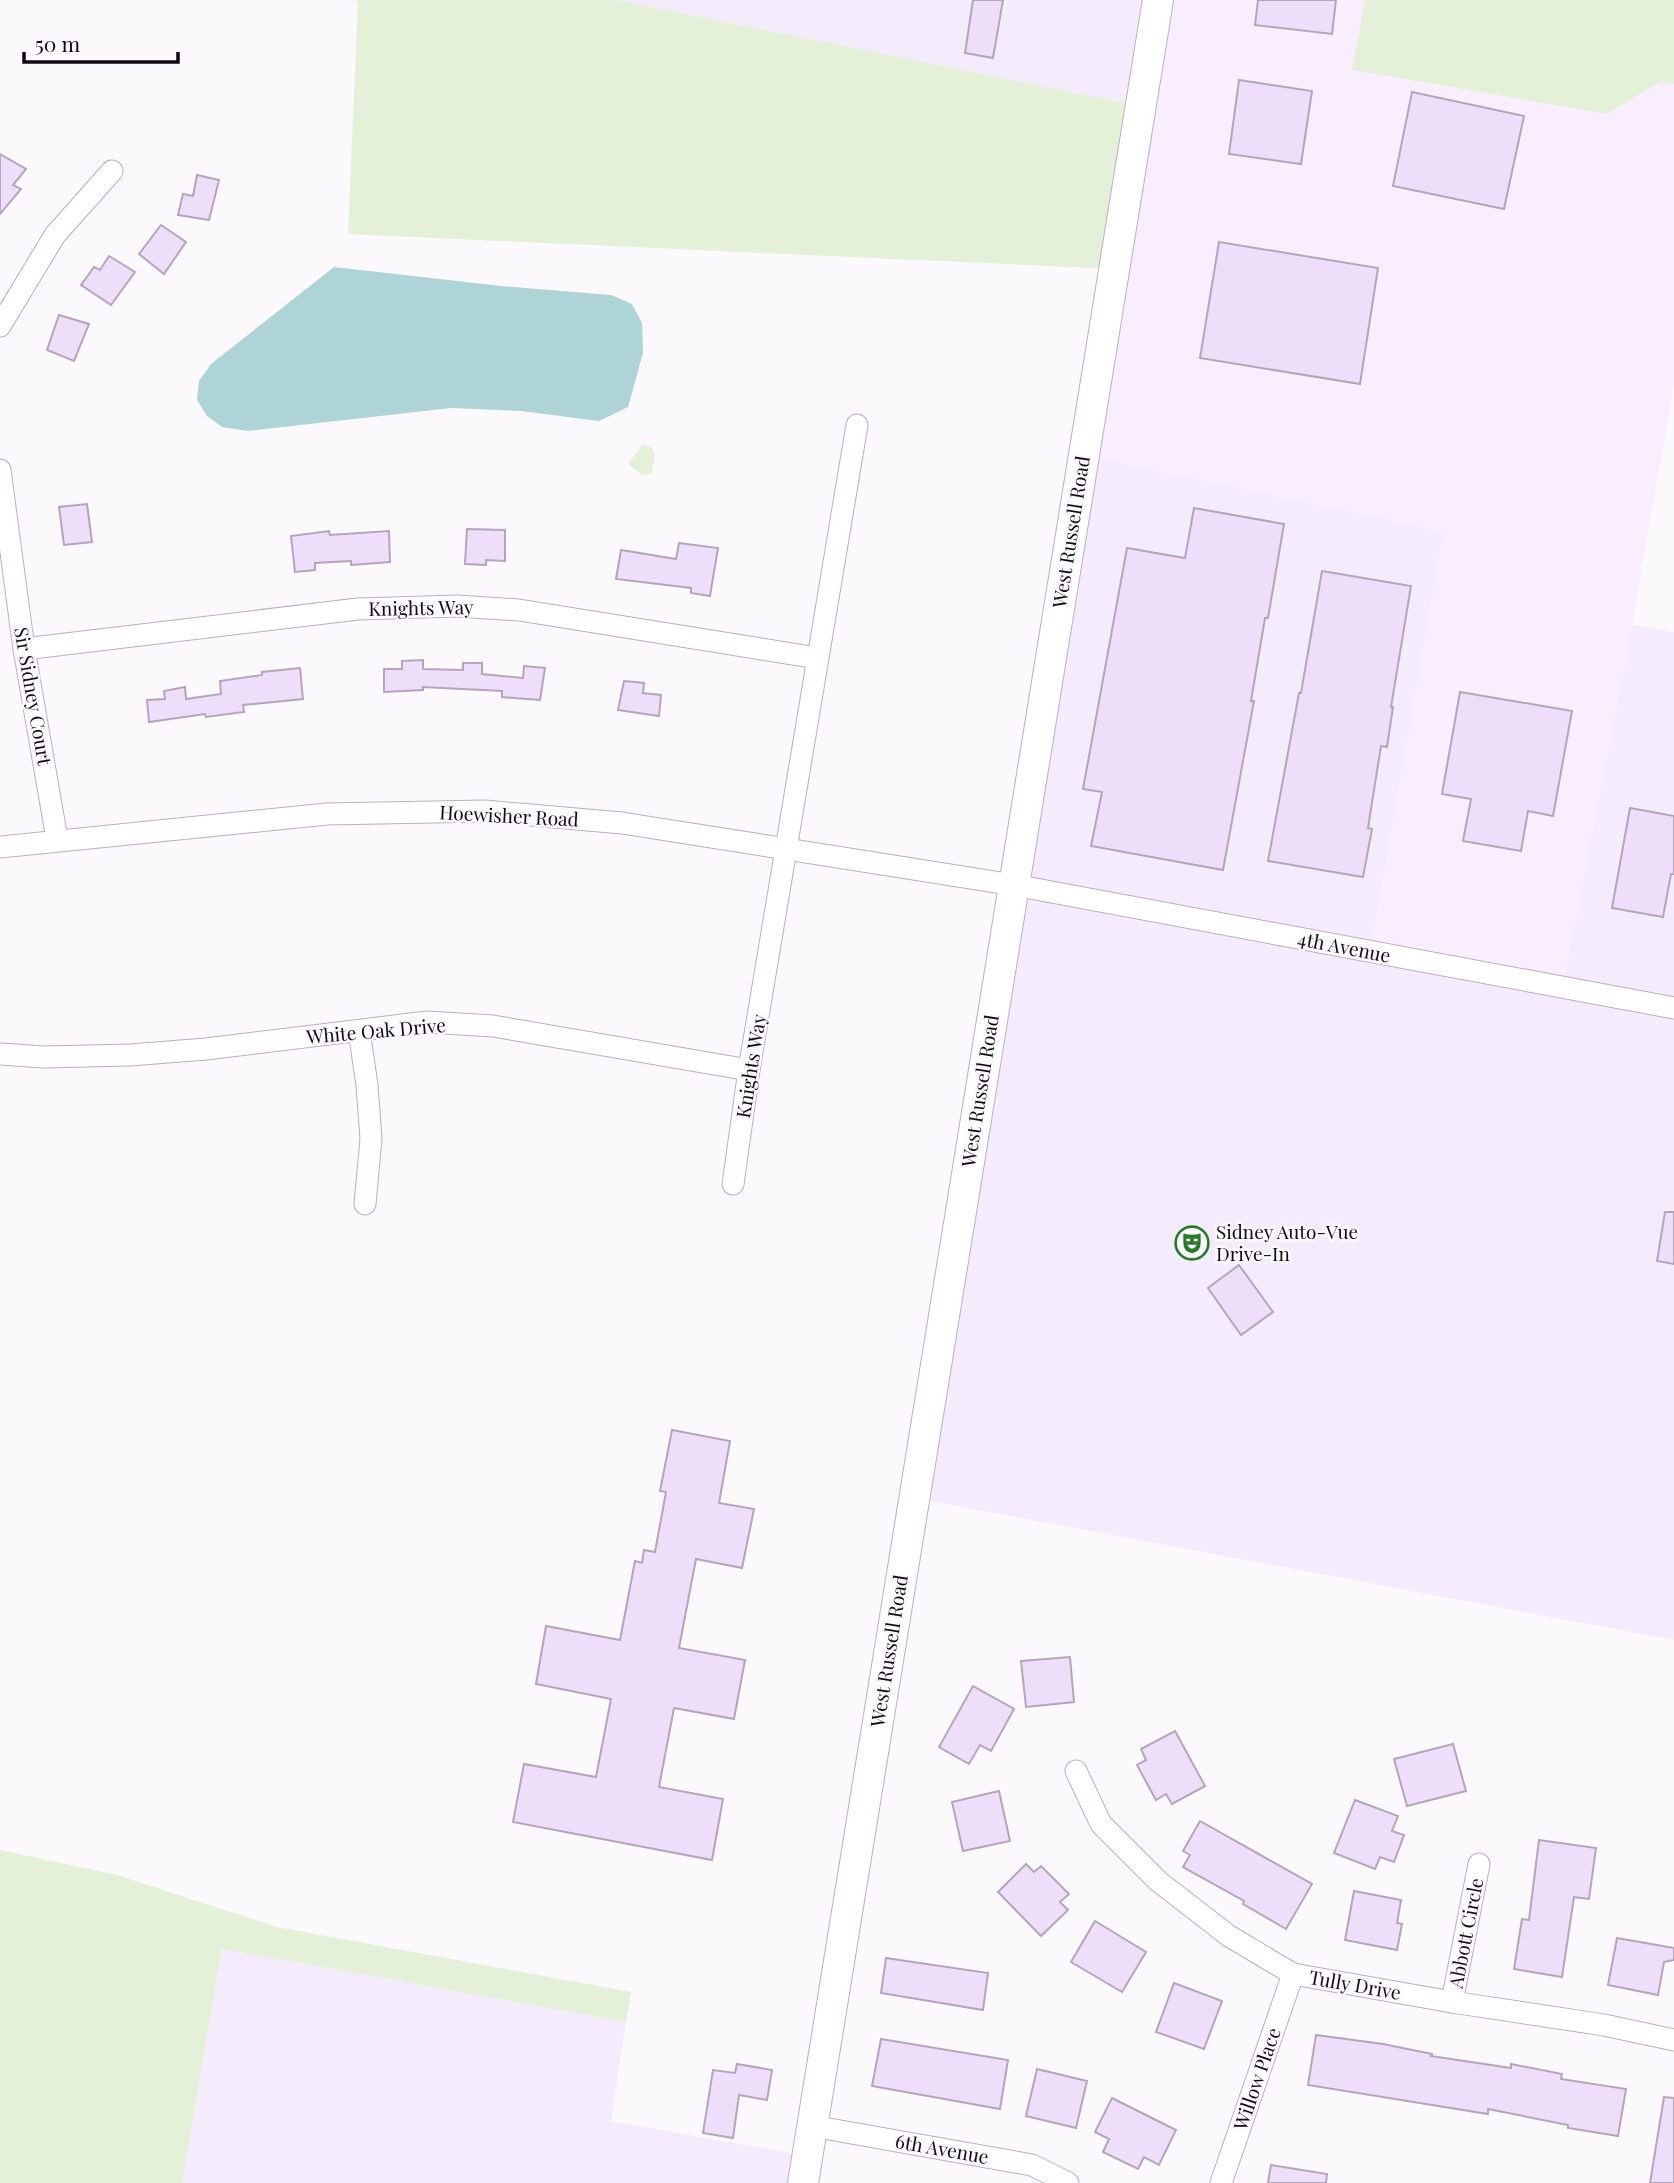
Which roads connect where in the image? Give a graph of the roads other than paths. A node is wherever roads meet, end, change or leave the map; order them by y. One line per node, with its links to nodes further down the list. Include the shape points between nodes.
1 (1158, 0): 11 (street, West Russell Road)
2 (113, 171): 3 (street, via 55,235)
3 (0, 326)
4 (857, 425): 7 (street, Knights Way)
5 (0, 470): 6 (street, Sir Sidney Court)
6 (24, 649): 7 (street, Knights Way, via 358,609 457,606 519,610); 8 (street, Sir Sidney Court)
7 (817, 658): 10 (street, Knights Way)
8 (57, 839): 9 (street, Hoewisher Road); 10 (street, Hoewisher Road, via 327,814 485,811 622,823)
9 (0, 847)
10 (786, 849): 11 (street, Hoewisher Road); 15 (street, Knights Way)
11 (1014, 885): 12 (street, 4th Avenue); 23 (street, West Russell Road)
12 (1674, 1008)
13 (359, 1031): 14 (street, White Oak Drive, via 130,1055); 15 (street, White Oak Drive, via 427,1022 493,1026); 17 (street, via 371,1139)
14 (0, 1054)
15 (749, 1070): 16 (street, Knights Way)
16 (733, 1184)
17 (365, 1204)
18 (1076, 1771): 20 (street, Tully Drive, via 1101,1824 1158,1881 1229,1936)
19 (1479, 1864): 21 (street, Abbott Circle)
20 (1293, 1974): 21 (street, Tully Drive); 26 (street, Willow Place)
21 (1452, 2003): 22 (street, Tully Drive)
22 (1674, 2040)
23 (812, 2126): 24 (street, West Russell Road); 25 (street, 6th Avenue, via 1032,2165)
24 (803, 2183)
25 (1068, 2183)
26 (1221, 2183)

